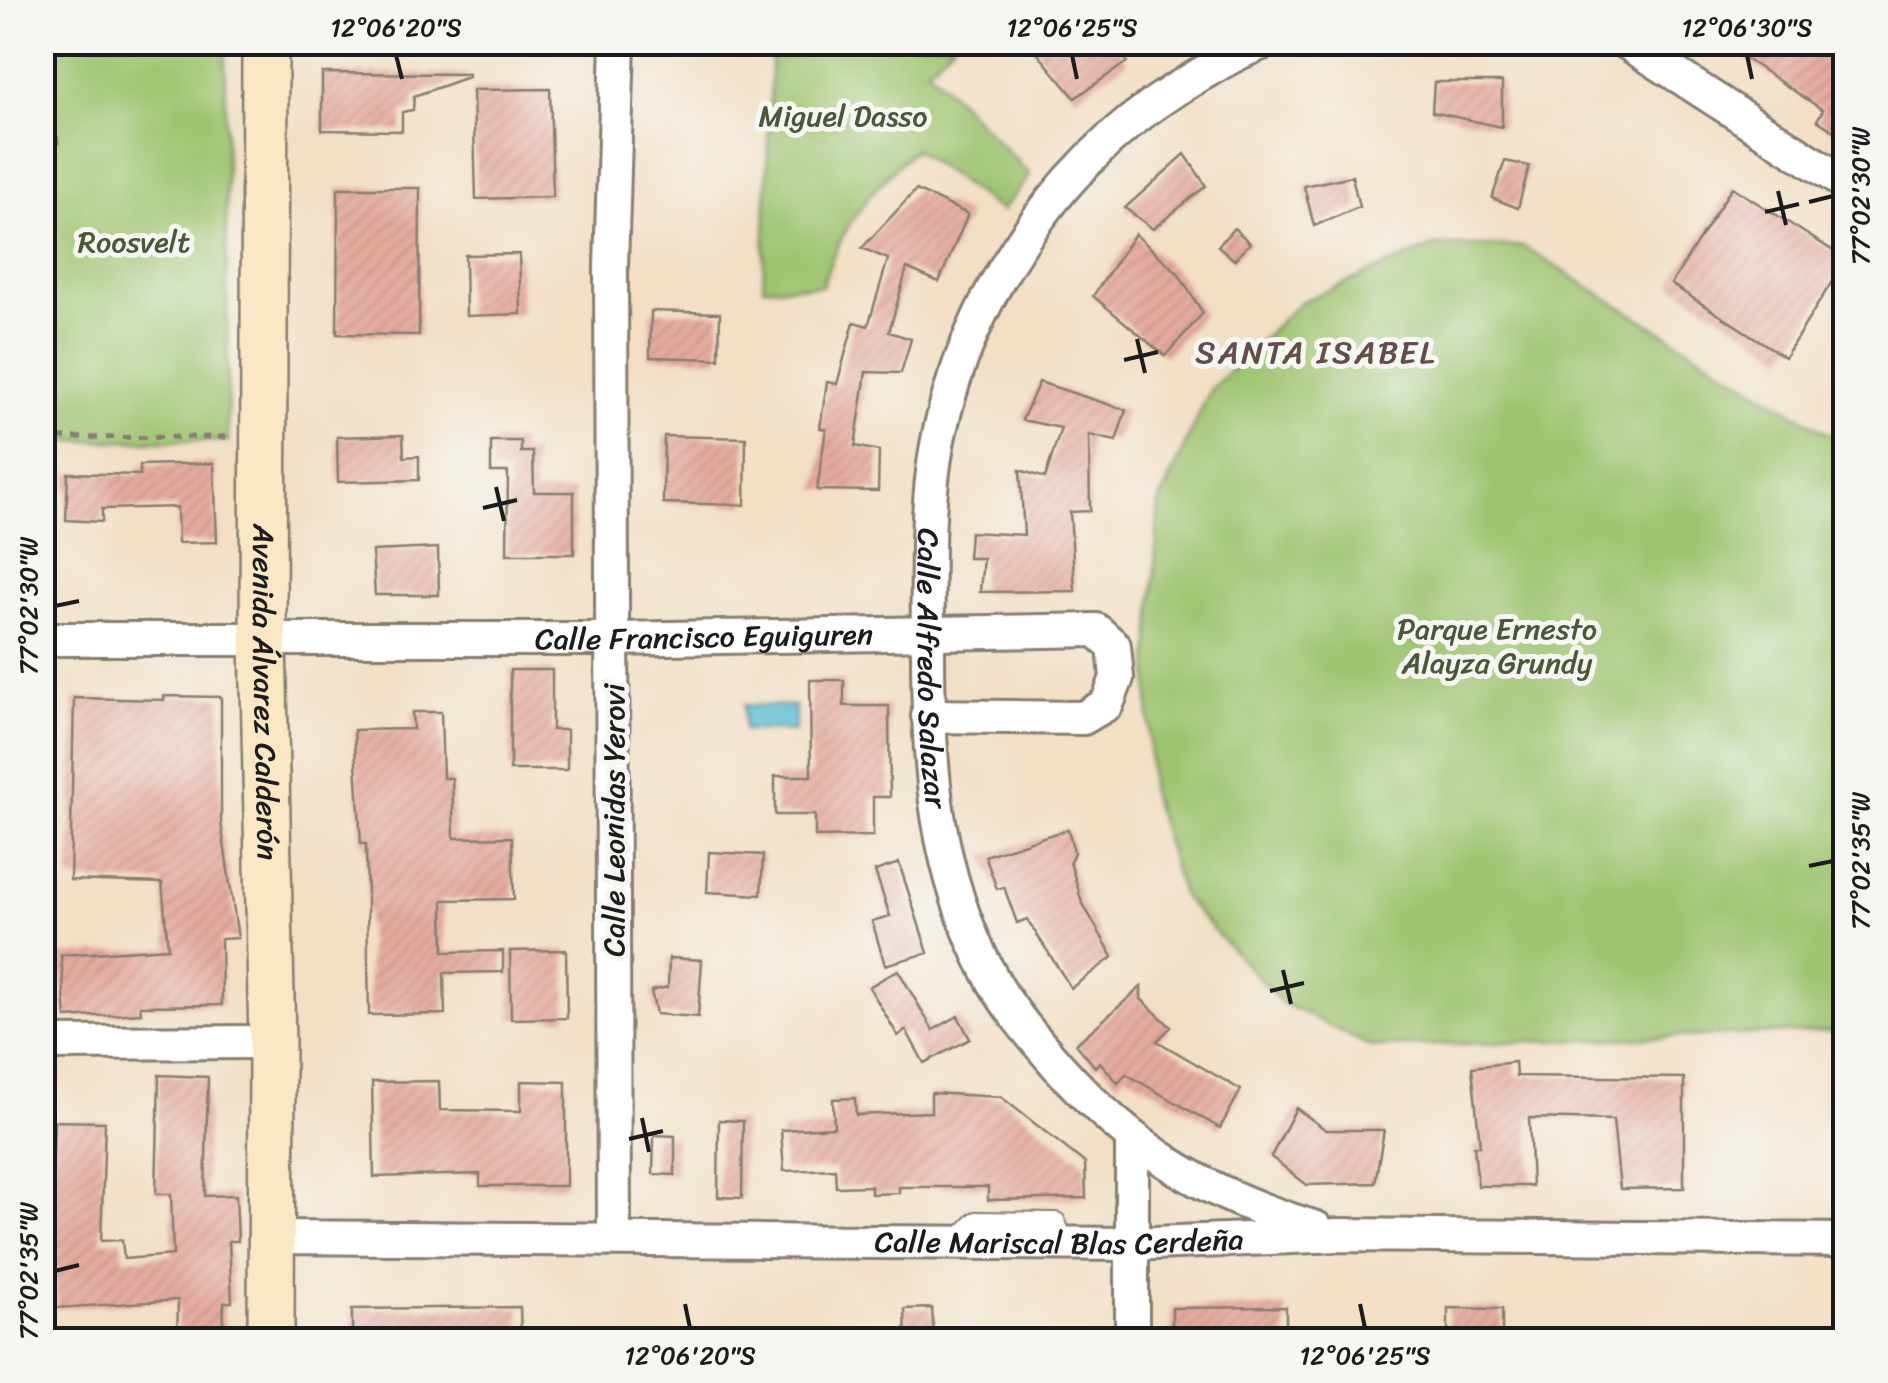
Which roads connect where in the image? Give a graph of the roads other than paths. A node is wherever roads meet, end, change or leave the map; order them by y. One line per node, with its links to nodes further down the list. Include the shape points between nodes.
1 (266, 42): 11 (street, Avenida Álvarez Calderón)
2 (618, 42): 10 (street, Calle Leonidas Yerovi, via 610,266)
3 (1265, 42): 8 (street, Calle Alfredo Salazar, via 1164,94 1122,126 1013,255 982,311 940,428 928,544)
4 (1595, 42): 6 (street)
5 (1626, 42): 6 (street)
6 (1658, 63): 7 (street)
7 (1846, 184)
8 (928, 631): 10 (street, Calle Francisco Eguiguren); 12 (street, Calle Alfredo Salazar); 12 (street, Calle Francisco Eguiguren, via 1096,630 1114,646 1117,678 1108,704 1083,718)
9 (42, 639): 11 (street, Calle Francisco Eguiguren)
10 (614, 639): 11 (street, Calle Francisco Eguiguren); 18 (street, Calle Leonidas Yerovi)
11 (263, 640): 13 (street, Avenida Álvarez Calderón)
12 (928, 716): 15 (street, Calle Alfredo Salazar, via 941,846 990,974 1024,1028)
13 (272, 1042): 14 (street); 17 (street, Avenida Álvarez Calderón)
14 (45, 1045)
15 (1132, 1141): 16 (street, Calle Alfredo Salazar, via 1250,1208); 20 (street)
16 (1339, 1235): 19 (street, Calle Mariscal Blas Cerdeña); 20 (street, Calle Mariscal Blas Cerdeña)
17 (271, 1237): 18 (street, Calle Mariscal Blas Cerdeña); 21 (street, Avenida Álvarez Calderón)
18 (614, 1238): 20 (street, Calle Mariscal Blas Cerdeña)
19 (1846, 1240)
20 (1131, 1244): 22 (street)
21 (271, 1340)
22 (1132, 1340)

